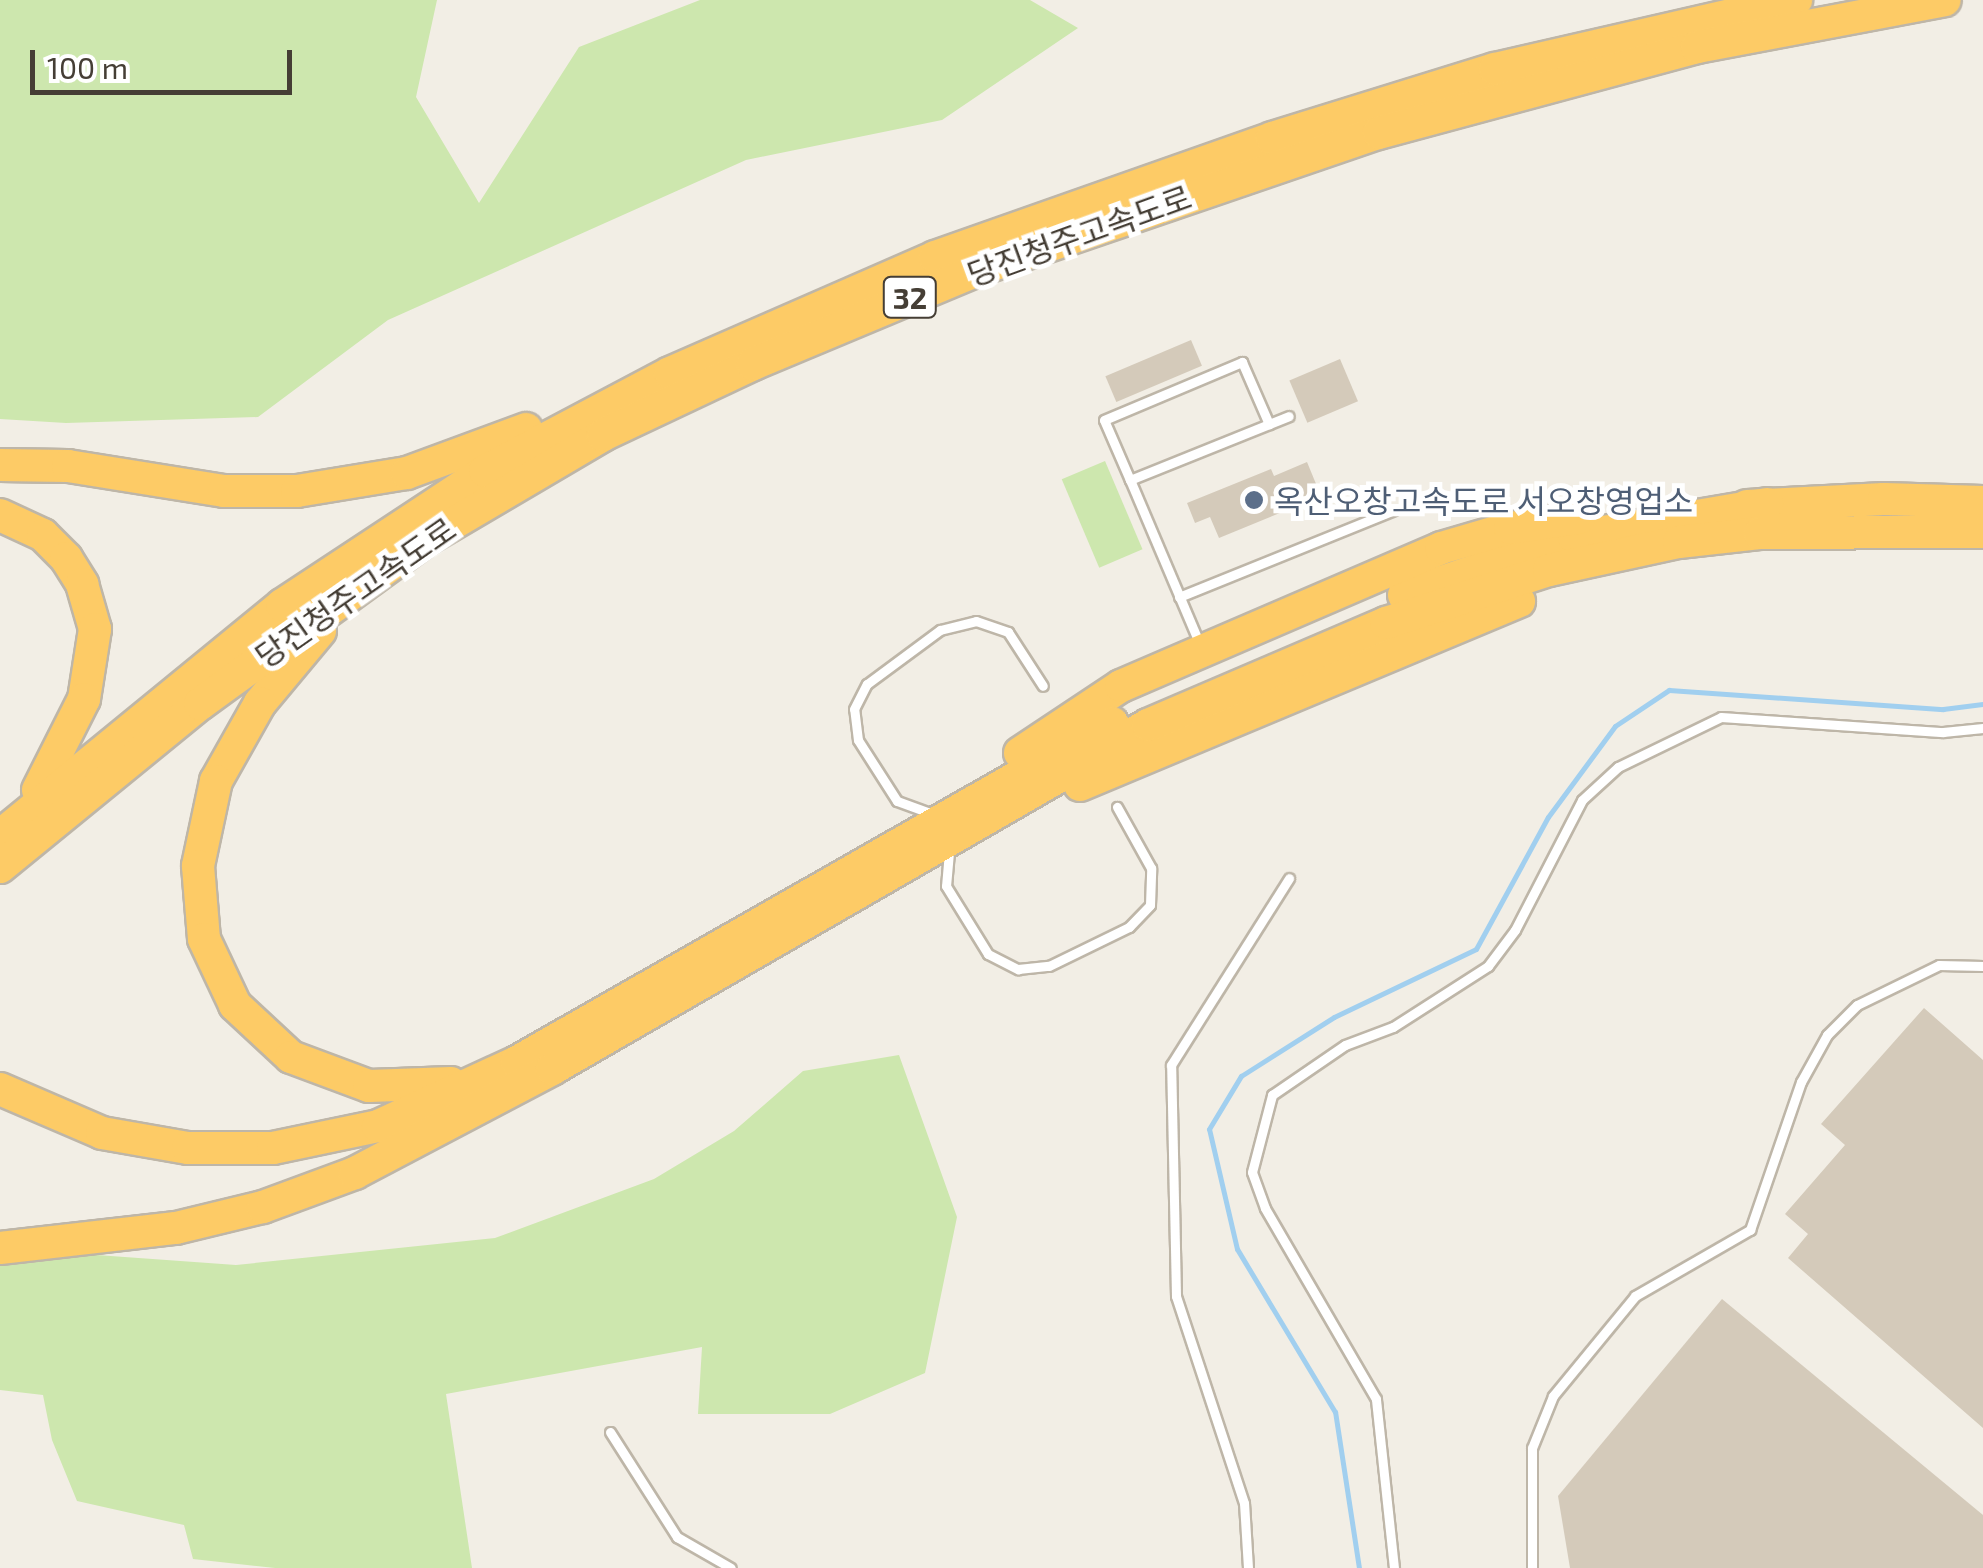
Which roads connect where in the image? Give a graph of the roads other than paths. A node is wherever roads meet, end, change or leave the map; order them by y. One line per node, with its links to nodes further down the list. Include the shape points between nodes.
1 (1796, 0): 3 (highway, 당진청주고속도로 / 32, via 1558,53 1288,132 935,256)
2 (1945, 0): 17 (highway, 당진청주고속도로 / 32, via 1696,47 1470,106 978,270 602,435)
3 (670, 373): 6 (highway, via 426,466 334,488 242,492 68,466); 24 (highway, 당진청주고속도로 / 32, via 486,470 298,594 185,679)
4 (1289, 416): 5 (lane)
5 (1269, 424): 7 (lane); 7 (lane, via 1242,362 1104,420)
6 (0, 466)
7 (1130, 480): 18 (lane)
8 (1983, 490): 9 (highway)
9 (1884, 499): 10 (highway); 11 (highway)
10 (1983, 502)
11 (1767, 504): 19 (highway, via 1510,528 1441,548); 23 (highway, via 1574,537 1407,593 1138,710)
12 (1394, 510): 18 (lane)
13 (0, 515): 24 (highway, via 42,536 66,558 95,629 84,698 49,773)
14 (1900, 532): 15 (highway); 16 (highway); 23 (highway, via 1721,536 1590,560 1386,623 1177,710)
15 (1983, 532)
16 (1983, 542)
17 (369, 579): 25 (highway, 당진청주고속도로 / 32, via 184,716); 28 (highway, via 275,683 225,761 200,844 204,939 246,1020 282,1051 328,1076 369,1086 421,1087)
18 (1179, 596): 19 (lane)
19 (1202, 650): 23 (highway, via 1079,710)
20 (1044, 686): 23 (lane, via 1008,632 976,621 940,630 862,690 855,734 890,794 913,811)
21 (1983, 728): 36 (lane, via 1944,732 1721,717 1618,767 1582,800 1516,930 1488,966 1394,1027 1345,1045 1272,1095 1252,1172 1265,1208 1376,1398)
22 (1118, 807): 23 (lane, via 1151,868 1150,906 1129,927 1040,968 1007,966 982,947 945,882)
23 (954, 825): 28 (highway); 31 (highway)
24 (6, 831)
25 (0, 866)
26 (1290, 878): 35 (lane, via 1171,1065 1176,1296 1244,1502)
27 (1983, 966): 37 (lane, via 1940,964 1857,1005 1827,1035 1802,1082 1750,1230 1635,1296 1553,1396 1532,1448)
28 (517, 1062): 29 (highway, via 378,1126 328,1140 242,1150 116,1136)
29 (0, 1089)
30 (0, 1108): 31 (highway, via 94,1146 227,1166 335,1158)
31 (463, 1118): 32 (highway, via 355,1173 263,1207 133,1236)
32 (0, 1248)
33 (610, 1432): 34 (lane, via 677,1537)
34 (731, 1568)
35 (1248, 1568)
36 (1394, 1568)
37 (1532, 1568)

